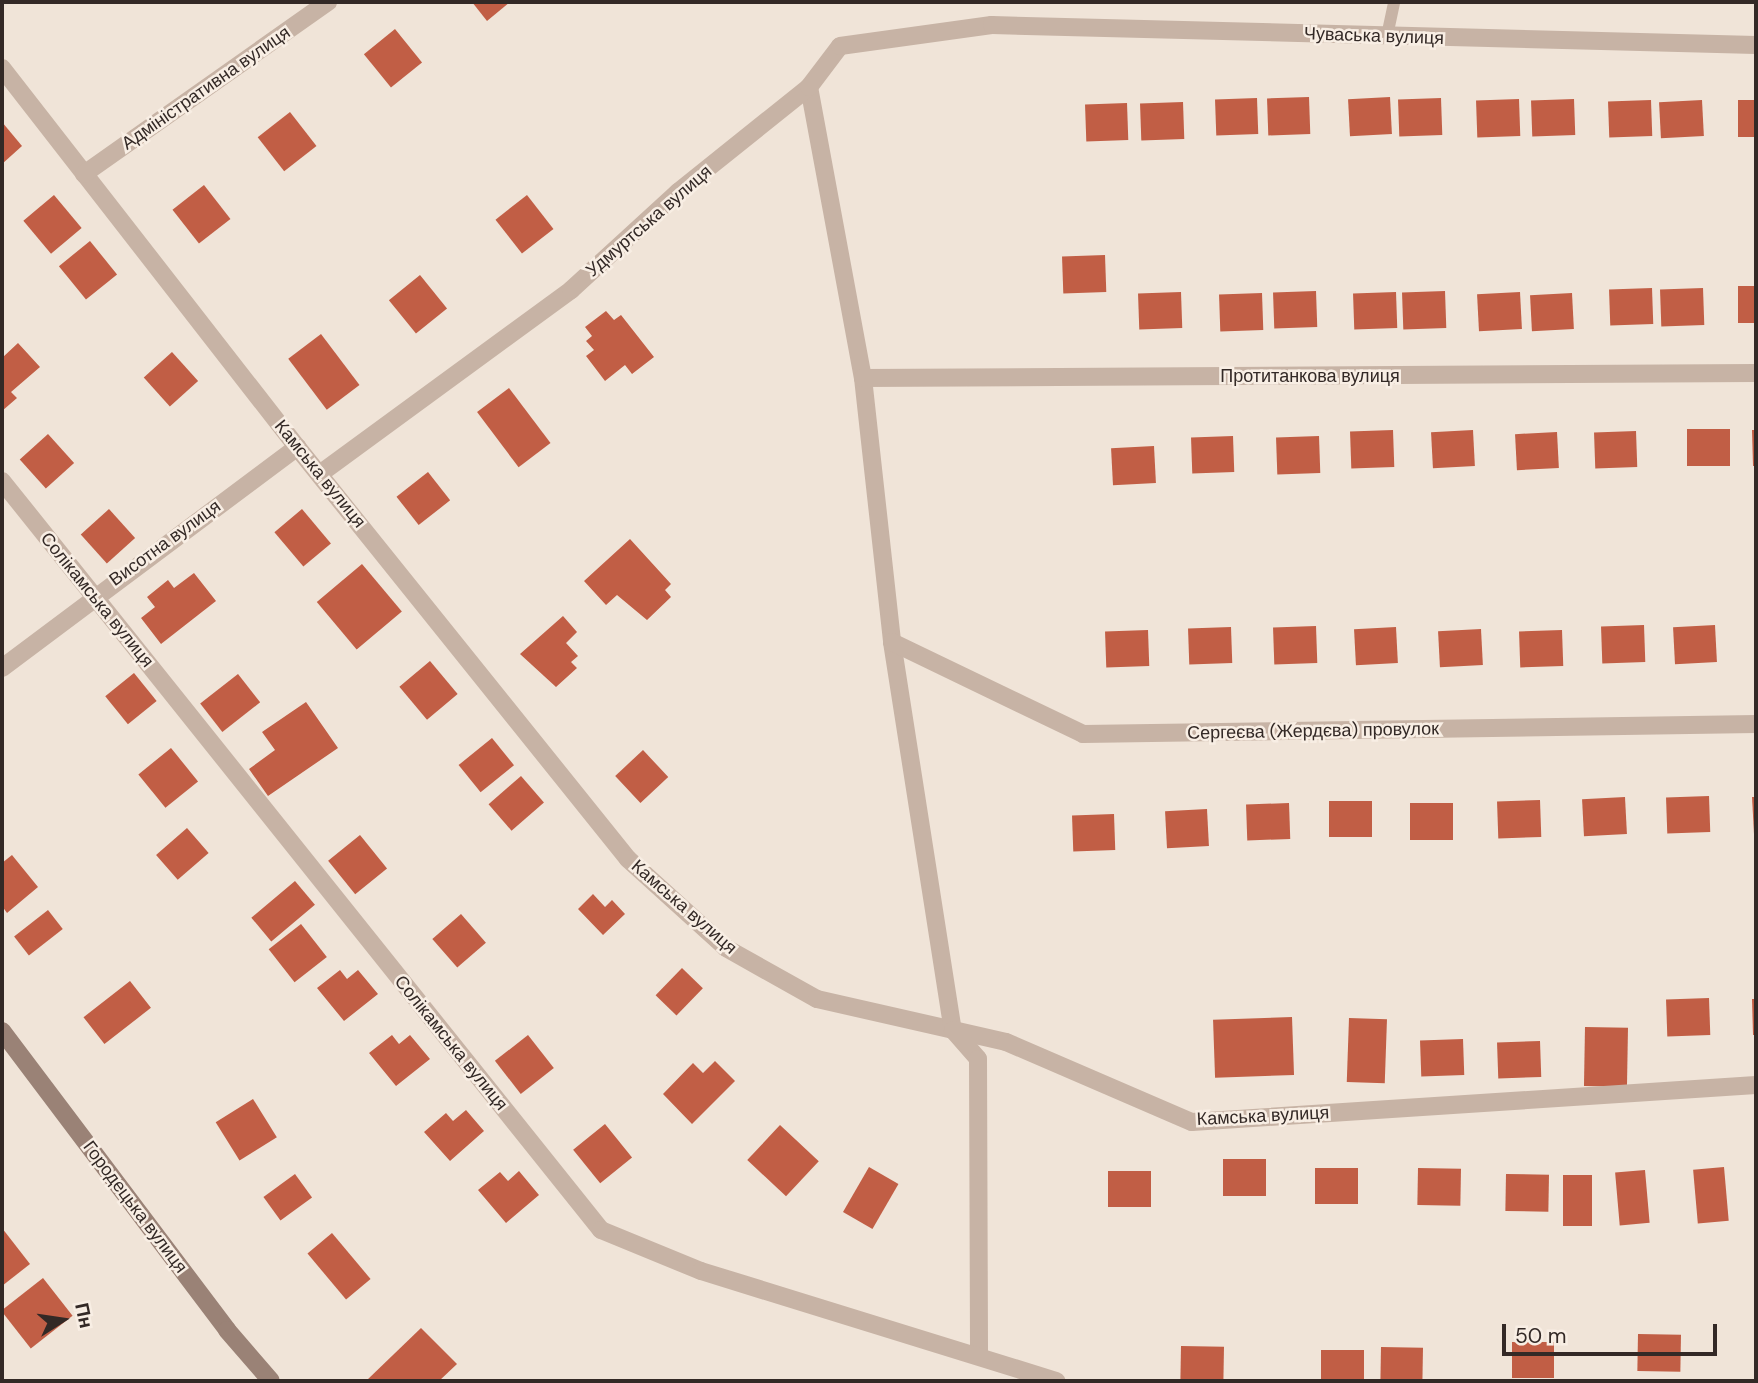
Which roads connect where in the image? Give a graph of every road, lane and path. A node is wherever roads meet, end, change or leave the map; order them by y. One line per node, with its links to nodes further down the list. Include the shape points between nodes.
1 (328, 2): 8 (street, Адміністративна вулиця)
2 (1394, 2): 4 (lane)
3 (992, 25): 4 (street, Чуваська вулиця); 7 (street, Удмуртська вулиця, via 841,46)
4 (1387, 36): 5 (street, Чуваська вулиця)
5 (1756, 45)
6 (2, 68): 8 (street, Камська вулиця)
7 (809, 87): 10 (street); 12 (street, Удмуртська вулиця, via 678,192 571,290)
8 (84, 174): 11 (street, Камська вулиця)
9 (1756, 373): 10 (street, Протитанкова вулиця)
10 (863, 378): 15 (street)
11 (297, 447): 12 (street, Камська вулиця); 14 (street, Висотна вулиця)
12 (321, 473): 18 (street, Камська вулиця, via 628,859 726,948 817,999)
13 (2, 481): 14 (street, Солікамська вулиця)
14 (93, 596): 16 (street, Висотна вулиця); 21 (street, Солікамська вулиця, via 601,1230 701,1271)
15 (892, 642): 17 (street, Сергеєва (Жердєва) провулок, via 1083,734); 18 (street)
16 (2, 668)
17 (1756, 724)
18 (953, 1030): 20 (street, Камська вулиця, via 1006,1042 1192,1122); 21 (street, via 978,1059)
19 (2, 1031): 22 (main road, Городецька вулиця, via 227,1330)
20 (1756, 1085)
21 (979, 1356): 23 (street, Солікамська вулиця)
22 (271, 1381)
23 (1056, 1381)

